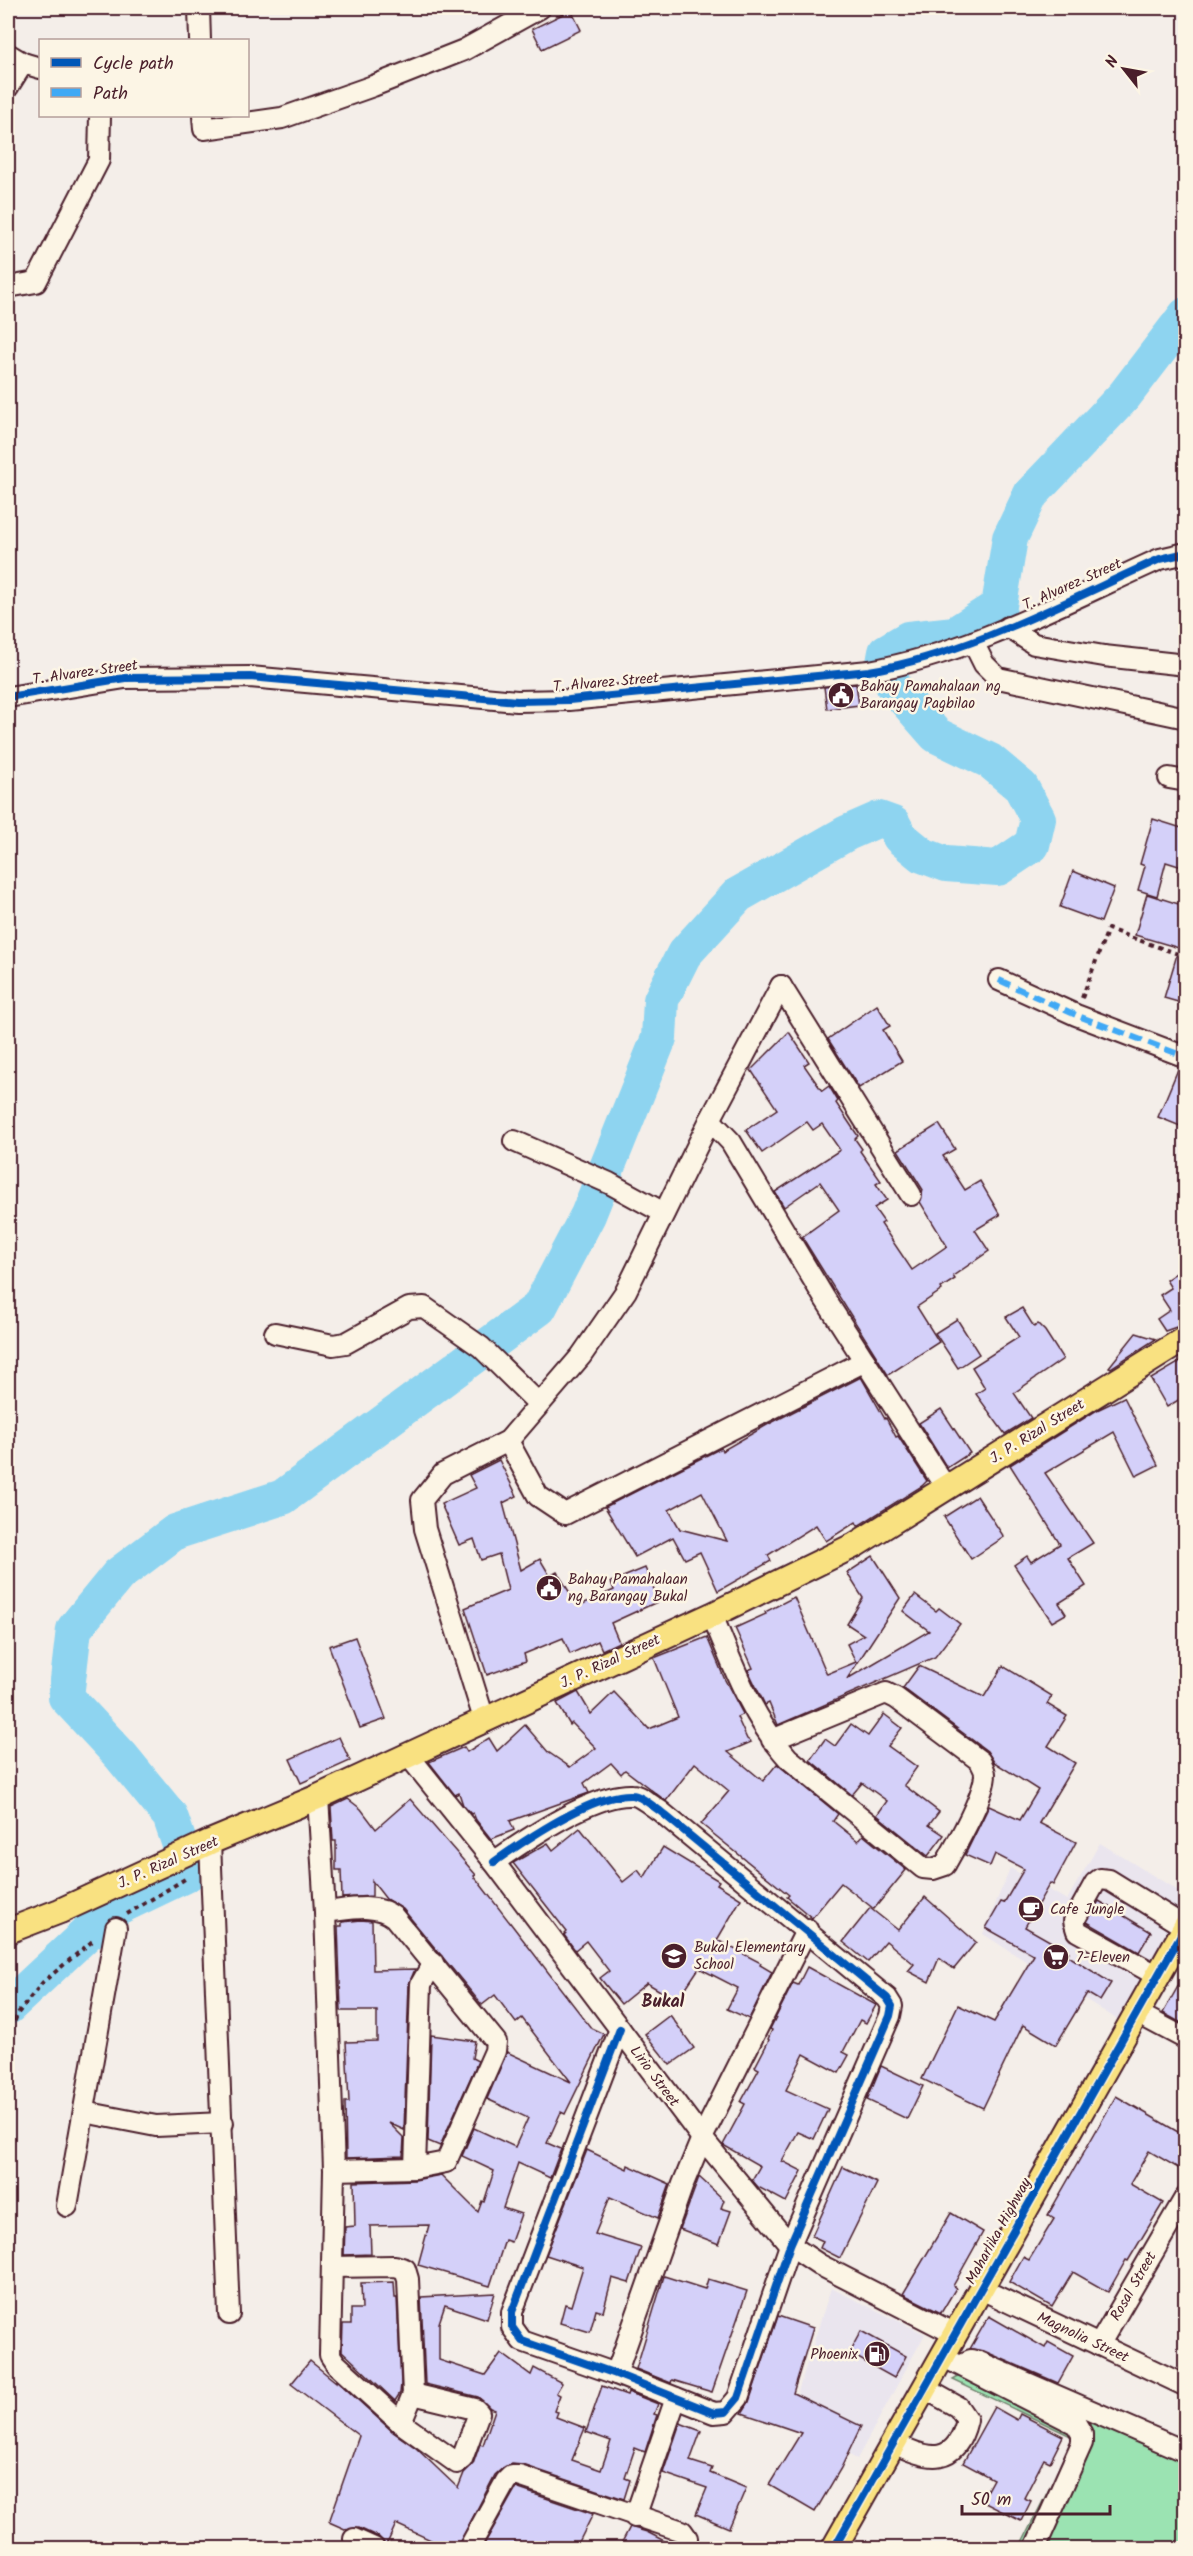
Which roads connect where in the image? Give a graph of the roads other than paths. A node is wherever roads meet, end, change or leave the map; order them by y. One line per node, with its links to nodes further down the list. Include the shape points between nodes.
1 (199, 8): 3 (street)
2 (540, 8): 7 (street, via 464,50 282,118 204,129)
3 (200, 39)
4 (24, 62): 5 (street)
5 (8, 87)
6 (100, 117): 8 (street, via 99,160 36,282)
7 (203, 117)
8 (8, 287)
9 (1185, 553): 10 (street, T. Alvarez Street, via 1160,560)
10 (1008, 627): 11 (street, T. Alvarez Street); 12 (street, via 1034,644)
11 (973, 642): 13 (street, T. Alvarez Street, via 903,665 869,671 569,700 517,701 250,677 125,678); 14 (street, via 998,678)
12 (1185, 665)
13 (8, 697)
14 (1185, 718)
15 (999, 980): 16 (street)
16 (1185, 1058)
17 (710, 1120): 19 (street, via 781,986); 20 (street); 23 (street, via 731,1142)
18 (514, 1141): 20 (street, via 609,1183)
19 (912, 1195)
20 (664, 1213): 24 (street, via 626,1291 581,1356)
21 (275, 1333): 24 (street, via 333,1345 346,1343 409,1308 424,1307 485,1352)
22 (1185, 1338): 26 (main road, J. P. Rizal Street)
23 (865, 1361): 25 (street, via 565,1514 538,1496); 26 (street)
24 (539, 1404): 25 (street)
25 (508, 1441): 28 (street, via 443,1474 422,1500 425,1529)
26 (946, 1488): 27 (main road, J. P. Rizal Street, via 855,1545)
27 (712, 1615): 28 (main road, J. P. Rizal Street); 29 (street, via 755,1713)
28 (484, 1719): 30 (main road, J. P. Rizal Street)
29 (772, 1740): 29 (street, via 788,1758 923,1868 945,1865 984,1782 980,1761 886,1693)
30 (408, 1755): 31 (main road, J. P. Rizal Street); 33 (street, Lirio Street)
31 (318, 1797): 32 (main road, J. P. Rizal Street); 34 (street)
32 (210, 1842): 38 (main road, J. P. Rizal Street); 45 (street)
33 (494, 1862): 37 (street, via 530,1837 604,1799 634,1795 660,1811); 42 (street, Lirio Street)
34 (325, 1912): 39 (street, via 377,1908 387,1911); 48 (street)
35 (1185, 1927): 40 (main road, Maharlika Highway); 40 (street, via 1109,1880 1100,1879 1074,1921 1077,1931)
36 (116, 1928): 44 (street)
37 (807, 1929): 46 (street); 51 (street, via 892,2006)
38 (8, 1931)
39 (433, 1963): 47 (street, via 421,1984); 47 (street, via 496,2042 451,2155 446,2162)
40 (1158, 1976): 41 (main road, Maharlika Highway)
41 (1137, 2013): 43 (street); 53 (main road, Maharlika Highway)
42 (620, 2029): 46 (street, Lirio Street); 58 (street, via 512,2312 512,2327 522,2342)
43 (1185, 2039)
44 (84, 2112): 45 (street, via 156,2126); 50 (street)
45 (223, 2123): 54 (street)
46 (702, 2138): 51 (street, Lirio Street); 58 (street)
47 (415, 2168): 48 (street)
48 (334, 2170): 52 (street)
49 (1185, 2196): 56 (street, Rosal Street)
50 (67, 2206)
51 (790, 2245): 55 (street, Lirio Street, via 820,2265); 62 (street, via 738,2398 726,2412 714,2413)
52 (332, 2266): 61 (street, via 405,2269); 63 (street, via 330,2355)
53 (981, 2289): 55 (main road, Maharlika Highway); 56 (street, Magnolia Street)
54 (229, 2314)
55 (956, 2334): 57 (main road, Maharlika Highway)
56 (1100, 2344): 59 (street, Magnolia Street)
57 (950, 2361): 60 (main road, Maharlika Highway); 65 (street, via 979,2361); 72 (street, via 1076,2424 1082,2434 1082,2443)
58 (616, 2374): 62 (street)
59 (1185, 2386)
60 (924, 2388): 64 (main road, Maharlika Highway); 64 (street, via 958,2407 967,2420 963,2438 945,2456 916,2454)
61 (413, 2394): 63 (street); 63 (street, via 479,2413 462,2459 452,2461)
62 (676, 2398): 66 (street)
63 (402, 2423)
64 (894, 2443): 71 (main road, Maharlika Highway)
65 (1185, 2452)
66 (635, 2517): 69 (street, via 511,2476); 70 (street, via 682,2531 687,2538)
67 (354, 2539): 68 (street)
68 (374, 2548)
69 (469, 2548)
70 (684, 2548)
71 (834, 2548)
72 (1035, 2548)

